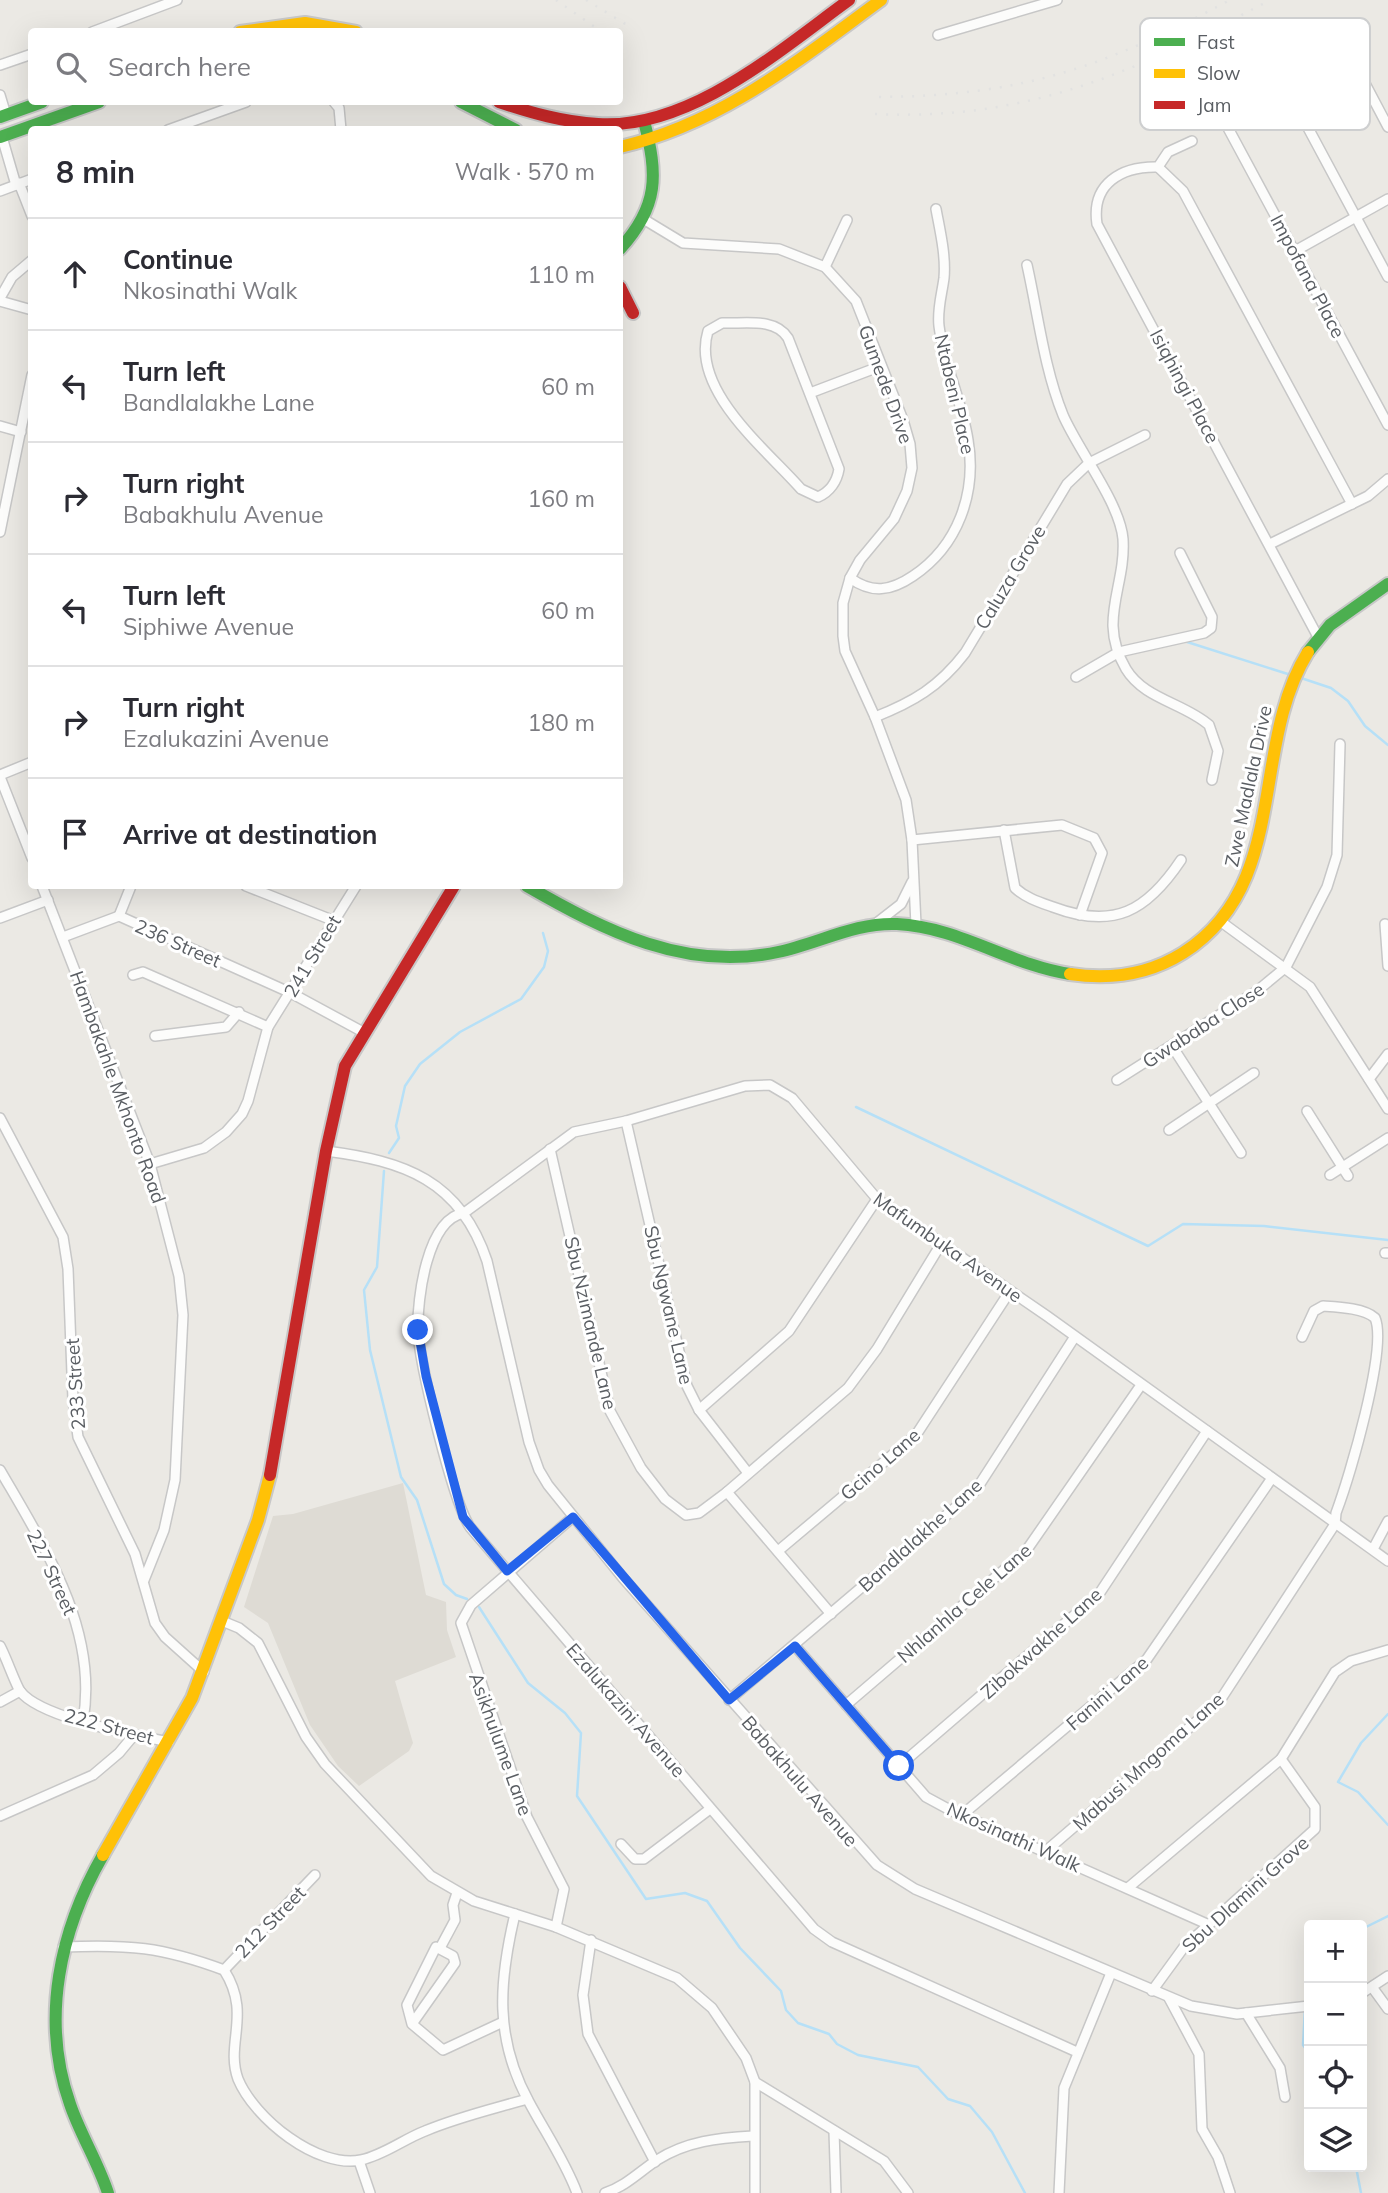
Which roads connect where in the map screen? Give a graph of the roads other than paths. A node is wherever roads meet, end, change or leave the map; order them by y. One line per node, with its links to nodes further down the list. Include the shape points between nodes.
1 (177, 0): 5 (street)
2 (849, 0): 20 (street, via 714,93 667,116)
3 (881, 0): 33 (street, via 716,114)
4 (1057, 0): 8 (street)
5 (103, 28)
6 (269, 28): 7 (street, via 305,23)
7 (333, 28)
8 (938, 35)
9 (28, 55): 10 (street)
10 (0, 65)
11 (1370, 93): 28 (street)
12 (0, 95): 19 (street)
13 (34, 105): 19 (street)
14 (91, 105): 21 (street)
15 (238, 105): 22 (street)
16 (336, 105): 23 (street)
17 (467, 105): 24 (street)
18 (506, 105): 25 (street)
19 (3, 116)
20 (644, 121): 26 (street); 33 (street)
21 (32, 126)
22 (179, 126)
23 (341, 126)
24 (508, 126)
25 (584, 126)
26 (584, 126)
27 (28, 127): 31 (street)
28 (1388, 127)
29 (1229, 130): 46 (street, Impofana Place)
30 (1309, 130): 42 (street)
31 (1, 137): 37 (street)
32 (1192, 141): 35 (street, Isiqhingi Place, via 1168,152)
33 (650, 143): 34 (street); 43 (street, via 656,174)
34 (623, 147)
35 (1158, 167): 64 (street, via 1184,191); 67 (street, Isiqhingi Place, via 1139,167 1106,184 1097,196 1097,224)
36 (28, 180): 37 (street)
37 (18, 184): 38 (street); 40 (street)
38 (0, 191)
39 (1388, 199): 42 (street)
40 (28, 207)
41 (936, 209): 69 (street, Ntabeni Place, via 944,258 939,323 968,439 968,491 961,518 945,548 919,572 887,589 861,586)
42 (1356, 217): 46 (street); 50 (street)
43 (645, 220): 45 (street); 49 (street, Gumede Drive, via 683,243 779,249)
44 (846, 220): 49 (street)
45 (623, 246)
46 (1295, 251): 58 (street, Impofana Place)
47 (28, 263): 52 (street, via 12,276)
48 (1027, 265): 62 (street, via 1052,384 1064,418)
49 (825, 267): 55 (street, Gumede Drive, via 856,301)
50 (1388, 277)
51 (623, 293): 54 (street)
52 (0, 299): 53 (street)
53 (28, 309)
54 (633, 313)
55 (881, 366): 56 (street); 69 (street, Gumede Drive, via 910,444 912,468 894,519)
56 (810, 393): 56 (street, via 839,469 831,487 818,497 801,489 714,389 705,355 708,331 722,323 768,324 783,330)
57 (28, 396): 60 (street)
58 (1388, 425)
59 (0, 426): 60 (street)
60 (21, 431): 65 (street)
61 (1145, 435): 62 (street, Caluza Grove)
62 (1089, 463): 72 (street, via 1123,539 1112,625); 74 (street, Caluza Grove, via 1060,494 949,674 913,702)
63 (1388, 479): 64 (street)
64 (1352, 504): 67 (street)
65 (1, 521): 66 (street)
66 (0, 532)
67 (1270, 544): 71 (street, Isiqhingi Place)
68 (1180, 553): 72 (street, via 1212,617 1211,628 1204,634)
69 (850, 578): 74 (street, Gumede Drive, via 843,603 845,651)
70 (1388, 584): 71 (street, Zwe Madlala Drive)
71 (1318, 636): 95 (street, Zwe Madlala Drive, via 1287,699 1255,860)
72 (1119, 652): 73 (street); 78 (street, via 1129,673 1144,688 1209,725 1217,751)
73 (1076, 677)
74 (874, 717): 80 (street, Gumede Drive, via 906,800)
75 (1340, 744): 101 (street, via 1337,855 1327,887)
76 (28, 764): 77 (street)
77 (0, 776): 81 (street)
78 (1212, 780)
79 (1004, 830): 80 (street); 91 (street, via 1014,888 1037,902); 91 (street, via 1062,825 1094,838 1102,853)
80 (912, 840): 83 (street, Gumede Drive)
81 (28, 848)
82 (1181, 860): 91 (street, via 1164,885 1141,905 1113,916)
83 (914, 877): 97 (street, Gumede Drive); 98 (street, via 901,904)
84 (43, 889): 90 (street, Hambakahle Mkhonto Road)
85 (130, 889): 92 (street)
86 (254, 889): 94 (street)
87 (354, 889): 94 (street, 241 Street)
88 (452, 889): 106 (street)
89 (532, 889): 98 (street, Zwe Madlala Drive, via 612,934 701,958 770,954)
90 (48, 900): 93 (street); 99 (street, Hambakahle Mkhonto Road)
91 (1080, 915)
92 (119, 916): 99 (street, 236 Street); 103 (street, 236 Street)
93 (0, 918)
94 (332, 920): 103 (street, 241 Street)
95 (1220, 921): 97 (street, Zwe Madlala Drive, via 1180,956 1124,976 1096,978 1043,970 955,935); 101 (street)
96 (1385, 924): 100 (street)
97 (916, 925): 98 (street, Zwe Madlala Drive)
98 (873, 926)
99 (63, 937): 123 (street, Hambakahle Mkhonto Road)
100 (1388, 966)
101 (1286, 967): 108 (street, Gwababa Close); 111 (street, via 1310,986)
102 (133, 975): 104 (street, via 144,972)
103 (291, 993): 105 (street, 241 Street); 106 (street, 236 Street)
104 (239, 1012): 105 (street); 107 (street, via 226,1027)
105 (268, 1027): 123 (street, 241 Street, via 248,1101 234,1123 204,1148)
106 (363, 1032): 121 (street, via 345,1066)
107 (155, 1036)
108 (1172, 1046): 112 (street, Gwababa Close); 113 (street)
109 (1388, 1054): 111 (street)
110 (1254, 1073): 113 (street)
111 (1369, 1079): 114 (street)
112 (1117, 1080)
113 (1210, 1103): 118 (street); 122 (street)
114 (1388, 1109)
115 (1307, 1111): 124 (street)
116 (0, 1118): 147 (street, 233 Street, via 63,1237 78,1437)
117 (626, 1121): 120 (street, Mafumbuka Avenue, via 583,1128); 127 (street, Mafumbuka Avenue, via 745,1086 770,1085 792,1098); 134 (street, Sbu Ngwane Lane, via 687,1386)
118 (1169, 1130)
119 (1388, 1138): 124 (street)
120 (550, 1149): 128 (street, Mafumbuka Avenue); 139 (street, Sbu Nzimande Lane, via 610,1410 641,1468 665,1499 686,1515 699,1514)
121 (326, 1151): 128 (street, Babakhulu Avenue, via 374,1157 417,1172); 149 (street, via 265,1499)
122 (1241, 1153)
123 (150, 1164): 147 (street, Hambakahle Mkhonto Road, via 179,1276 183,1315 175,1480 164,1530)
124 (1343, 1167): 125 (street); 126 (street)
125 (1331, 1175)
126 (1348, 1177)
127 (877, 1199): 129 (street, Mafumbuka Avenue); 134 (street, via 789,1331)
128 (464, 1213): 140 (street, Babakhulu Avenue, via 486,1261 534,1457 548,1485); 146 (street, Ezalukazini Avenue, via 445,1222 431,1252 421,1291 419,1340 463,1517)
129 (942, 1244): 130 (street, Mafumbuka Avenue); 137 (street, via 863,1370 820,1415)
130 (1010, 1291): 132 (street, Mafumbuka Avenue); 144 (street, Gcino Lane, via 916,1435)
131 (1302, 1337): 142 (street, Mabusi Mngoma Lane, via 1314,1311 1323,1306 1370,1314 1383,1332 1383,1368 1375,1407)
132 (1074, 1338): 133 (street, Mafumbuka Avenue); 148 (street, Bandlalakhe Lane, via 976,1489)
133 (1141, 1385): 135 (street, Mafumbuka Avenue); 157 (street, Nhlanhla Cele Lane, via 1026,1551)
134 (699, 1410): 137 (street, Sbu Ngwane Lane)
135 (1207, 1431): 138 (street, Mafumbuka Avenue); 162 (street, Zibokwakhe Lane, via 1087,1606)
136 (0, 1470): 158 (street, 227 Street, via 71,1608 87,1680)
137 (748, 1473): 139 (street)
138 (1272, 1478): 142 (street, Mafumbuka Avenue); 164 (street, Fanini Lane, via 1147,1659)
139 (727, 1492): 144 (street)
140 (573, 1517): 146 (street, Asikhulume Lane); 155 (street, Babakhulu Avenue)
141 (1388, 1521): 143 (street)
142 (1335, 1524): 143 (street, Mafumbuka Avenue); 167 (street, Mabusi Mngoma Lane, via 1219,1702)
143 (1373, 1549): 145 (street, Mafumbuka Avenue)
144 (778, 1550): 148 (street)
145 (1388, 1561)
146 (507, 1571): 163 (street, Ezalukazini Avenue); 173 (street, Asikhulume Lane, via 466,1610 461,1630 527,1817 564,1889)
147 (144, 1580): 153 (street, 233 Street, via 155,1623)
148 (831, 1614): 151 (street, Bandlalakhe Lane)
149 (222, 1621): 153 (street); 170 (street, via 258,1643 306,1737 337,1779 431,1876)
150 (0, 1646): 154 (street)
151 (795, 1646): 155 (street, Bandlalakhe Lane); 157 (street, Nkosinathi Walk)
152 (1388, 1650): 161 (street, via 1351,1661 1335,1672)
153 (204, 1672): 160 (street)
154 (20, 1691): 156 (street); 158 (street, 222 Street, via 47,1709)
155 (729, 1700): 178 (street, Babakhulu Avenue, via 859,1848 888,1874)
156 (0, 1702)
157 (846, 1705): 162 (street, Nkosinathi Walk)
158 (83, 1721): 159 (street, 222 Street)
159 (134, 1735): 160 (street, 222 Street); 165 (street, via 93,1774)
160 (169, 1742): 175 (street, via 80,1895)
161 (1281, 1759): 169 (street); 172 (street, Sbu Dlamini Grove, via 1315,1807 1315,1829)
162 (899, 1766): 164 (street, Nkosinathi Walk, via 926,1797)
163 (710, 1809): 166 (street, via 644,1859 635,1859); 189 (street, Ezalukazini Avenue, via 823,1936)
164 (962, 1815): 167 (street, Nkosinathi Walk)
165 (0, 1816)
166 (621, 1844)
167 (1046, 1851): 169 (street, Nkosinathi Walk)
168 (315, 1875): 177 (street, 212 Street)
169 (1129, 1887): 172 (street, Nkosinathi Walk)
170 (457, 1893): 171 (street); 176 (street, via 453,1905 456,1920)
171 (515, 1914): 173 (street); 187 (street, via 503,1971)
172 (1208, 1924): 182 (street, Sbu Dlamini Grove, via 1177,1955)
173 (556, 1927): 174 (street)
174 (591, 1940): 190 (street, via 661,1969 701,1996 746,2058); 196 (street, via 583,1995 588,2034)
175 (63, 1947): 177 (street, via 126,1944); 197 (street, via 57,2015 64,2089)
176 (440, 1948): 188 (street, via 434,1948 409,1999); 188 (street, via 453,1956 453,1969)
177 (225, 1970): 195 (street, via 237,2000 238,2079 253,2103 275,2127 306,2149)
178 (1111, 1973): 182 (street, Babakhulu Avenue); 189 (street)
179 (1388, 1976): 180 (street)
180 (1372, 1987): 181 (street); 185 (street)
181 (1367, 1990)
182 (1152, 1991): 183 (street, Babakhulu Avenue)
183 (1169, 1998): 186 (street, Babakhulu Avenue, via 1220,2013); 205 (street, via 1199,2054 1202,2129)
184 (1304, 2007): 186 (street, Babakhulu Avenue)
185 (1388, 2009)
186 (1246, 2013): 191 (street, via 1280,2068)
187 (503, 2022): 188 (street, via 443,2050); 192 (street)
188 (412, 2024)
189 (1077, 2052): 204 (street, via 1061,2099)
190 (755, 2081): 193 (street); 194 (street)
191 (1285, 2097)
192 (527, 2099): 195 (street, via 424,2131); 199 (street)
193 (834, 2131): 202 (street); 203 (street, via 884,2161)
194 (753, 2136): 196 (street, via 703,2141); 201 (street)
195 (359, 2161): 198 (street)
196 (655, 2162): 200 (street, via 630,2182)
197 (108, 2193)
198 (370, 2193)
199 (577, 2193)
200 (605, 2193)
201 (755, 2193)
202 (835, 2193)
203 (908, 2193)
204 (1059, 2193)
205 (1230, 2193)

